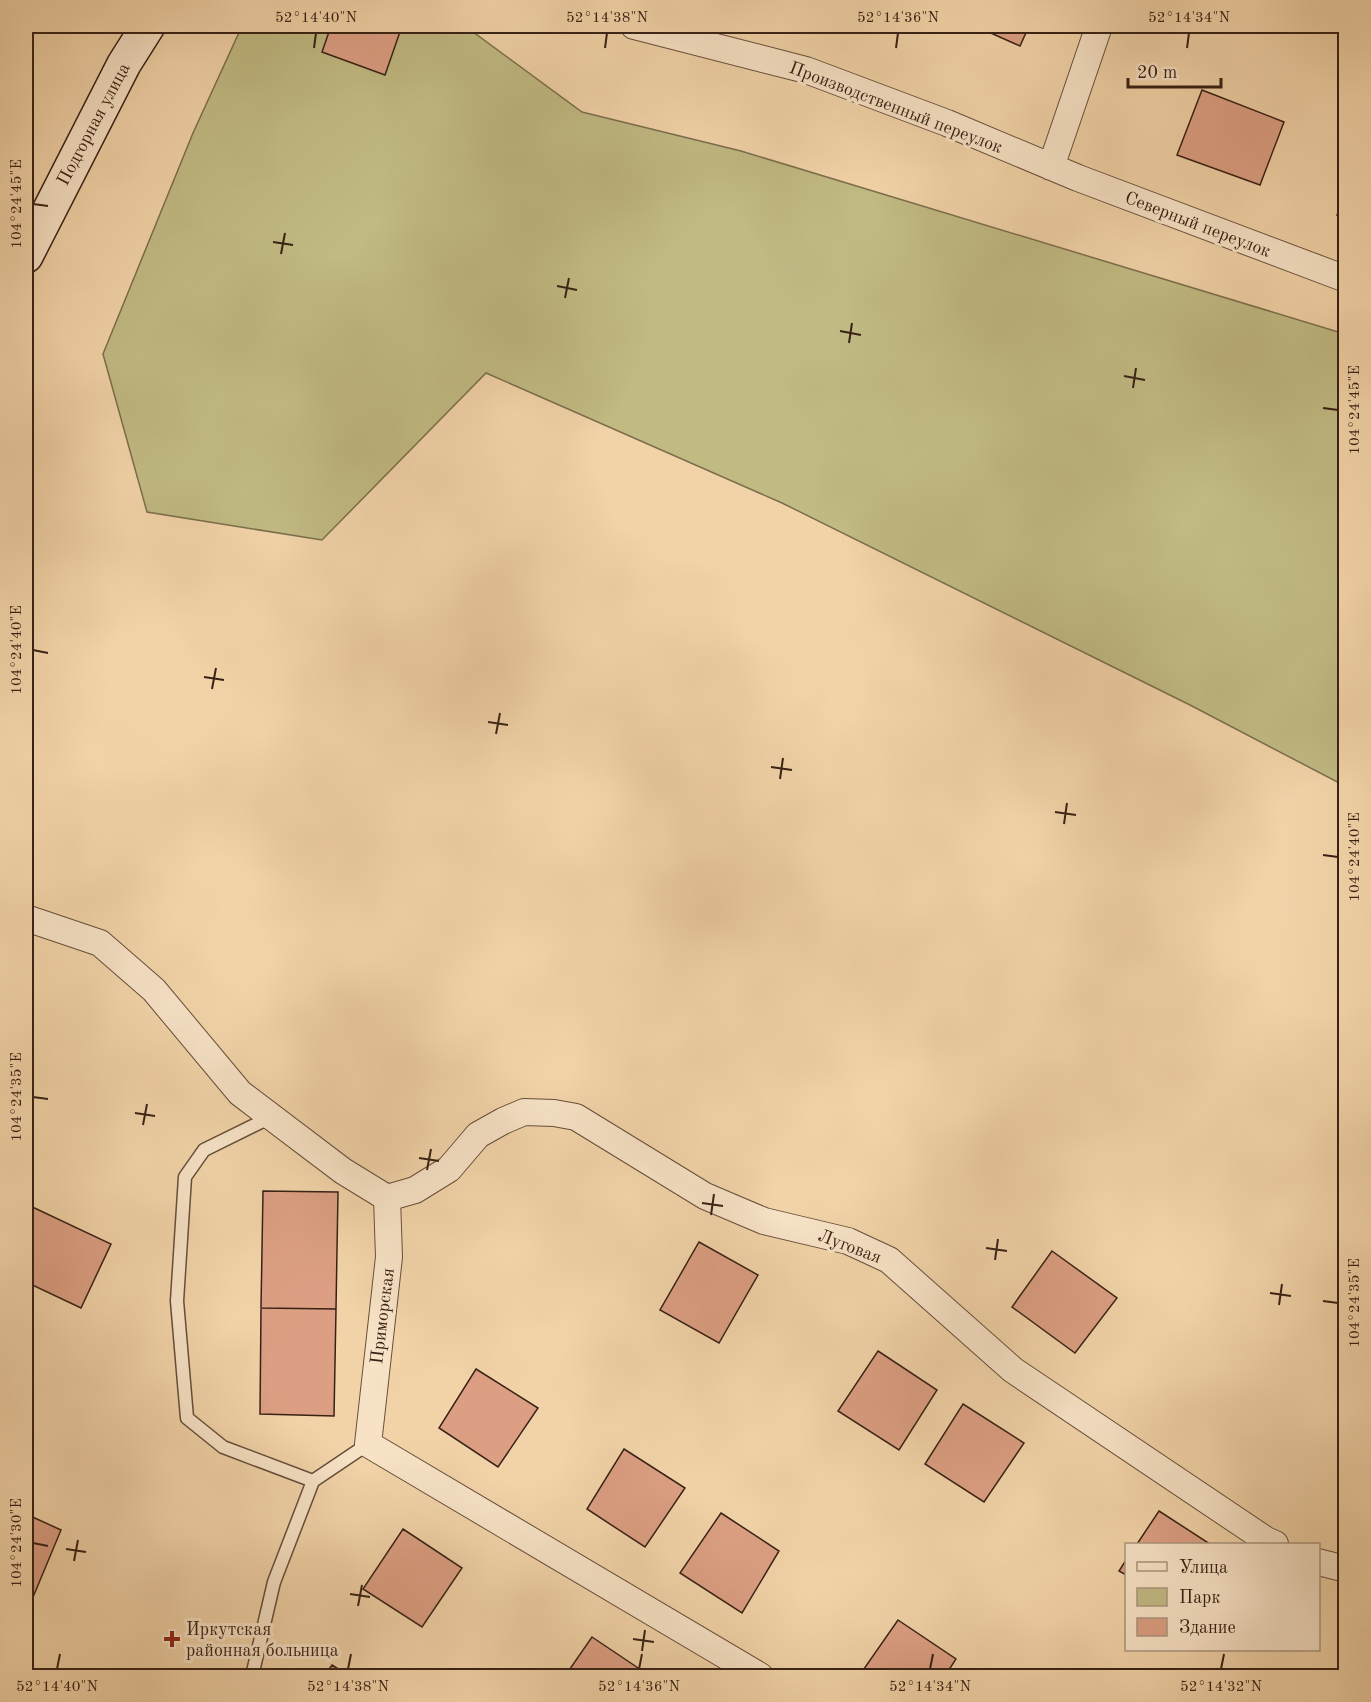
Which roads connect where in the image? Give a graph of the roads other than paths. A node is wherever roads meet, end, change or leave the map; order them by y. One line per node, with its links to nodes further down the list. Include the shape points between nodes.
1 (148, 26): 5 (street, Подгорная улица, via 124,64)
2 (634, 26): 4 (street, Производственный переулок, via 806,70)
3 (1099, 26): 4 (street)
4 (1051, 167): 6 (street, Северный переулок)
5 (26, 256)
6 (1346, 279)
7 (26, 918): 8 (street, via 100,944 154,990 240,1093)
8 (271, 1117): 9 (street, via 343,1171); 11 (lane, via 204,1150 185,1177 177,1301 187,1418 223,1446)
9 (387, 1198): 10 (street, Приморская, via 389,1257); 12 (street, Луговая, via 415,1190 449,1169 478,1135 503,1120 524,1112 576,1117 705,1196 764,1221 848,1241 889,1260 1013,1370)
10 (368, 1444): 11 (lane); 16 (street)
11 (314, 1481): 15 (lane, via 274,1582)
12 (1272, 1543)
13 (1320, 1562): 14 (street)
14 (1346, 1569)
15 (252, 1677)
16 (760, 1677)

